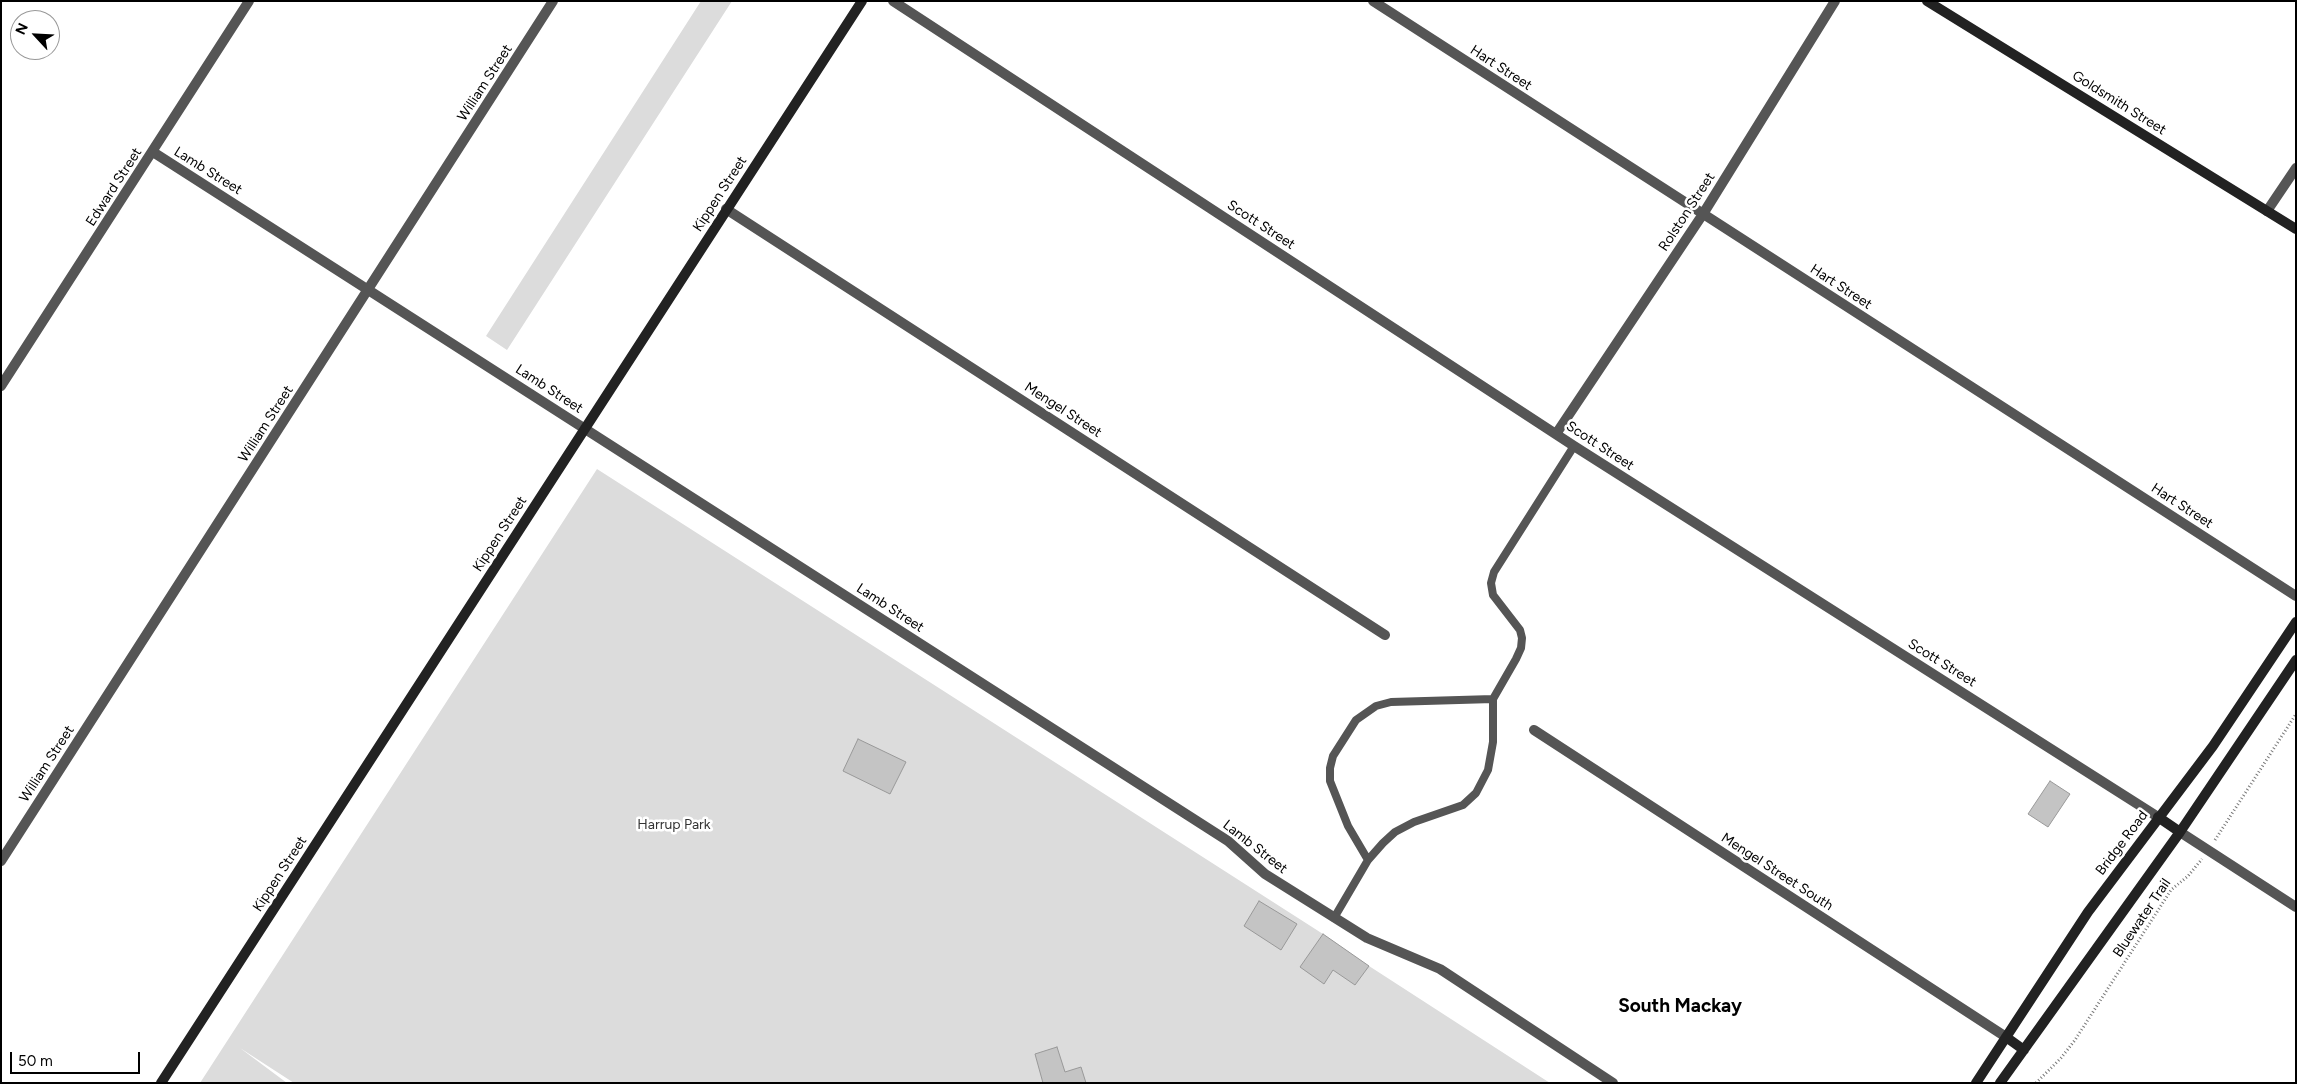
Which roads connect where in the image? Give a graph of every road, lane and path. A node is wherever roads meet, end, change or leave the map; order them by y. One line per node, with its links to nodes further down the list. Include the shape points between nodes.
1 (249, 1): 8 (street, Edward Street)
2 (553, 1): 14 (street, William Street)
3 (862, 1): 10 (street, Kippen Street)
4 (893, 1): 17 (street, Scott Street)
5 (1373, 1): 12 (street, Hart Street)
6 (1834, 1): 12 (street, Rolston Street)
7 (1927, 1): 11 (street, Goldsmith Street)
8 (153, 152): 14 (street, Lamb Street); 15 (street, Edward Street)
9 (2296, 168): 11 (street)
10 (726, 209): 16 (street, Kippen Street); 21 (street, Mengel Street)
11 (2267, 211): 13 (street, Goldsmith Street)
12 (1703, 214): 17 (street, Rolston Street); 19 (street, Hart Street)
13 (2296, 229)
14 (369, 290): 16 (street, Lamb Street); 30 (street, William Street)
15 (1, 386)
16 (585, 428): 32 (street, Lamb Street, via 1228,841 1265,874); 35 (street, Kippen Street)
17 (1556, 434): 18 (street, Scott Street)
18 (1574, 446): 23 (lane, via 1490,583 1493,595 1520,630 1522,638 1519,654); 26 (street, Scott Street)
19 (2296, 596)
20 (2296, 622): 26 (street, Bridge Road, via 2217,741)
21 (1385, 635)
22 (2296, 660): 27 (street)
23 (1493, 699): 29 (lane, via 1493,742 1488,770 1476,793 1463,805 1395,832); 29 (lane, via 1391,702 1376,706 1356,720 1333,756 1330,781 1348,826)
24 (2296, 714): 28 (path, Bluewater Trail)
25 (1534, 730): 33 (street, Mengel Street South)
26 (2158, 817): 27 (street, Scott Street); 33 (street, Bridge Road, via 2083,919)
27 (2180, 832): 28 (street, Scott Street); 34 (street)
28 (2208, 850): 31 (street, Scott Street); 39 (path, Bluewater Trail, via 2188,876 2172,890 2075,1040)
29 (1368, 860): 32 (lane)
30 (1, 861)
31 (2296, 907)
32 (1334, 918): 36 (street, Lamb Street, via 1378,943 1440,969)
33 (2006, 1037): 34 (street); 37 (street, Bridge Road)
34 (2024, 1050): 38 (street)
35 (162, 1083)
36 (1613, 1083)
37 (1976, 1083)
38 (2000, 1083)
39 (2036, 1083)

